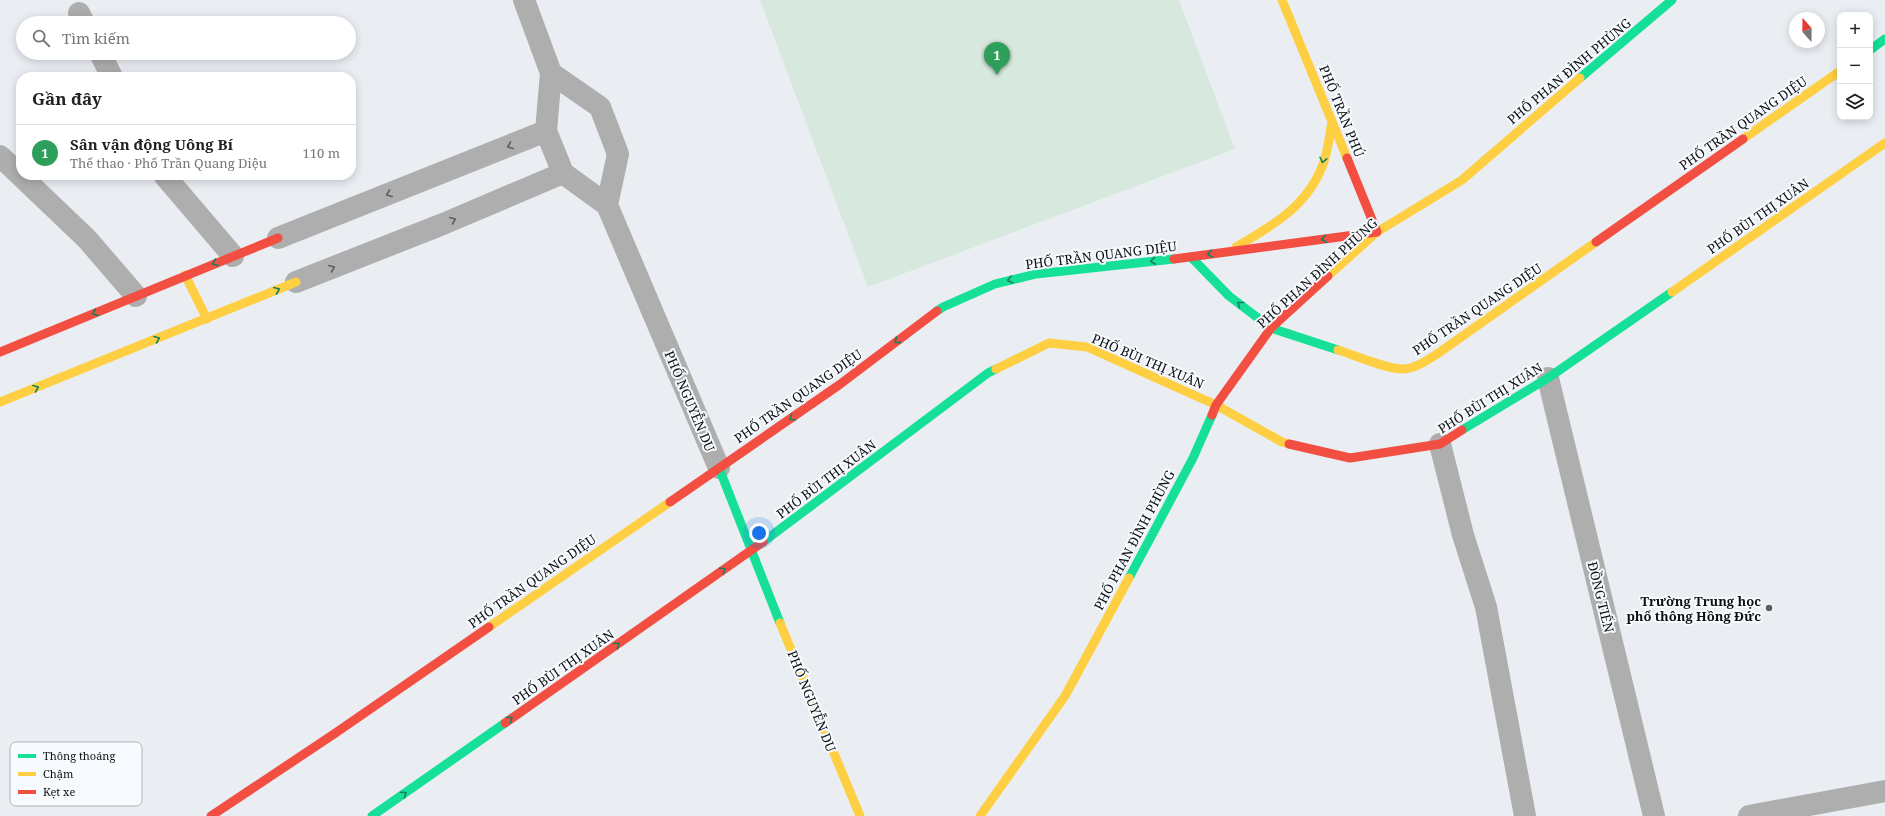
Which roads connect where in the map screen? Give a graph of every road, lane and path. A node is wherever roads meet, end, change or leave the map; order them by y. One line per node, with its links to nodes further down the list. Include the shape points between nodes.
1 (524, 0): 8 (street)
2 (1282, 0): 10 (main road, PHỐ TRẦN PHÚ)
3 (1672, 0): 19 (main road, PHỐ PHAN ĐÌNH PHÙNG, via 1462,180)
4 (1885, 39): 5 (main road)
5 (1873, 48)
6 (104, 60): 7 (street)
7 (110, 72)
8 (551, 73): 11 (street); 18 (street, via 600,108 618,154)
9 (1837, 73): 28 (main road, PHỐ TRẦN QUANG DIỆU, via 1418,366 1407,370 1397,369)
10 (1332, 122): 19 (main road, PHỐ TRẦN PHÚ); 21 (main road, one-way to 21, via 1322,167 1305,200 1282,220)
11 (546, 131): 15 (street); 20 (street, one-way to 20)
12 (1885, 143): 30 (main road, PHỐ BÙI THỊ XUÂN)
13 (0, 156): 14 (street)
14 (16, 171)
15 (563, 173): 18 (street); 25 (street, one-way to 15)
16 (25, 180): 26 (street, via 87,239)
17 (168, 180): 22 (street)
18 (607, 205): 34 (street, PHỐ NGUYỄN DU)
19 (1377, 232): 21 (main road, one-way to 21); 28 (main road, PHỐ PHAN ĐÌNH PHÙNG)
20 (278, 238): 22 (main road)
21 (1228, 252): 23 (main road, one-way to 23)
22 (233, 256): 24 (main road, one-way to 24)
23 (1191, 257): 28 (main road, PHỐ TRẦN QUANG DIỆU, one-way to 23, via 1229,296); 34 (main road, PHỐ TRẦN QUANG DIỆU, one-way to 34, via 1036,274 995,284 943,307 839,385)
24 (185, 276): 26 (main road); 27 (main road)
25 (296, 282): 27 (main road, one-way to 25)
26 (136, 296): 29 (main road, one-way to 29)
27 (207, 319): 31 (main road, one-way to 27)
28 (1270, 328): 32 (main road, PHỐ PHAN ĐÌNH PHÙNG)
29 (0, 352)
30 (1548, 378): 33 (main road, PHỐ BÙI THỊ XUÂN); 42 (street, ĐỒNG TIẾN)
31 (0, 402)
32 (1216, 404): 33 (main road, PHỐ BÙI THỊ XUÂN, via 1282,442 1350,458); 35 (main road, PHỐ BÙI THỊ XUÂN, via 1087,347 1049,343 988,373); 40 (main road, PHỐ PHAN ĐÌNH PHÙNG, via 1194,458 1065,696)
33 (1440, 444): 41 (street, via 1463,535 1486,607)
34 (719, 468): 35 (main road, PHỐ NGUYỄN DU); 37 (main road, PHỐ TRẦN QUANG DIỆU)
35 (751, 551): 38 (main road, PHỐ BÙI THỊ XUÂN, one-way to 35); 39 (main road, PHỐ NGUYỄN DU)
36 (1885, 791): 43 (street)
37 (211, 816)
38 (372, 816)
39 (860, 816)
40 (980, 816)
41 (1525, 816)
42 (1654, 816)
43 (1749, 816)

